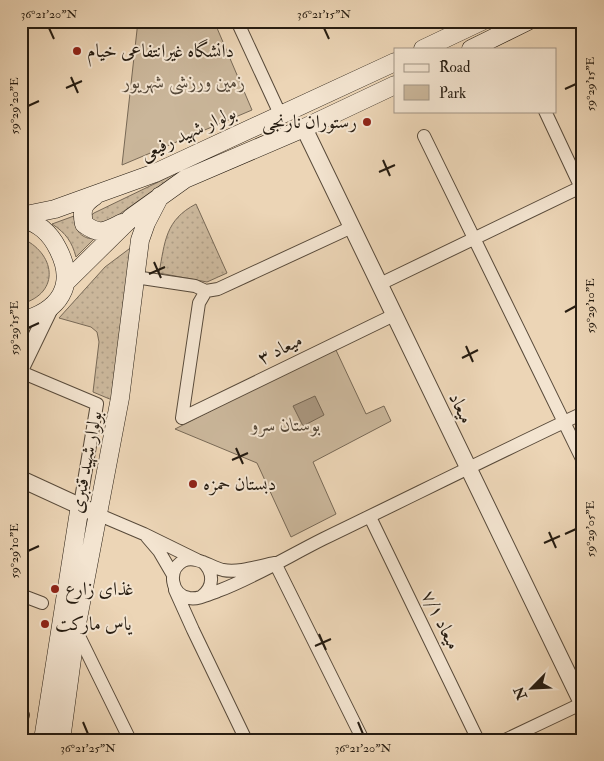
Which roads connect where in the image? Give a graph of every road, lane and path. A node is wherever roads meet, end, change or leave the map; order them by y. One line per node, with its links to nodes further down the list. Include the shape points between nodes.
1 (237, 21): 9 (street)
2 (482, 21): 4 (main road)
3 (528, 21): 5 (main road)
4 (425, 48)
5 (473, 48)
6 (394, 62): 9 (main road, بولوار شهید رفیعی)
7 (394, 85): 10 (main road)
8 (545, 112): 12 (street)
9 (280, 114): 13 (main road, بولوار شهید رفیعی, via 155,172)
10 (304, 128): 14 (main road, via 185,179); 17 (street, میعاد)
11 (424, 136): 18 (street)
12 (582, 188): 18 (street)
13 (100, 193): 15 (main road, بولوار شهید رفیعی); 16 (main road, via 85,203 82,212 84,224 93,231 105,231)
14 (160, 196): 16 (main road); 19 (main road, بولوار شهید قنبری, via 140,240)
15 (21, 217): 20 (main road, via 42,226 54,241 62,256)
16 (132, 218): 20 (main road)
17 (352, 227): 21 (street, میعاد); 22 (street)
18 (475, 238): 21 (street); 29 (street)
19 (135, 277): 22 (street, via 196,286); 34 (main road, بولوار شهید قنبری, via 120,398)
20 (66, 282): 23 (main road, via 60,298)
21 (380, 284): 24 (street, میعاد)
22 (206, 291): 24 (street, میعاد ۳, via 199,303 182,418)
23 (50, 308): 25 (main road); 26 (street)
24 (394, 315): 31 (street, میعاد)
25 (21, 320)
26 (21, 368)
27 (21, 372): 33 (street, بولوار شهید قنبری, via 97,404)
28 (583, 414): 29 (street)
29 (564, 422): 30 (street); 31 (street)
30 (583, 461)
31 (469, 469): 35 (street); 45 (street, میعاد)
32 (21, 479): 33 (street)
33 (80, 505): 34 (street); 46 (main road, بولوار شهید قنبری)
34 (97, 514): 36 (street); 43 (main road, بولوار شهید قنبری)
35 (370, 517): 38 (street); 51 (street, میعاد ۷/۱)
36 (144, 534): 37 (street); 39 (street, via 159,551)
37 (200, 561): 38 (street, via 224,570); 39 (street, via 184,561 175,569); 41 (street, via 207,566 212,577 209,589)
38 (275, 563): 41 (street); 50 (street)
39 (174, 582): 41 (street, via 182,596); 44 (street)
40 (21, 595): 42 (street)
41 (197, 598): 44 (street)
42 (42, 603)
43 (76, 629): 47 (main road, بولوار شهید قنبری); 48 (street)
44 (192, 630): 49 (street)
45 (583, 704): 52 (street)
46 (43, 740)
47 (61, 740)
48 (130, 740)
49 (246, 740)
50 (363, 740)
51 (478, 740)
52 (505, 740)

